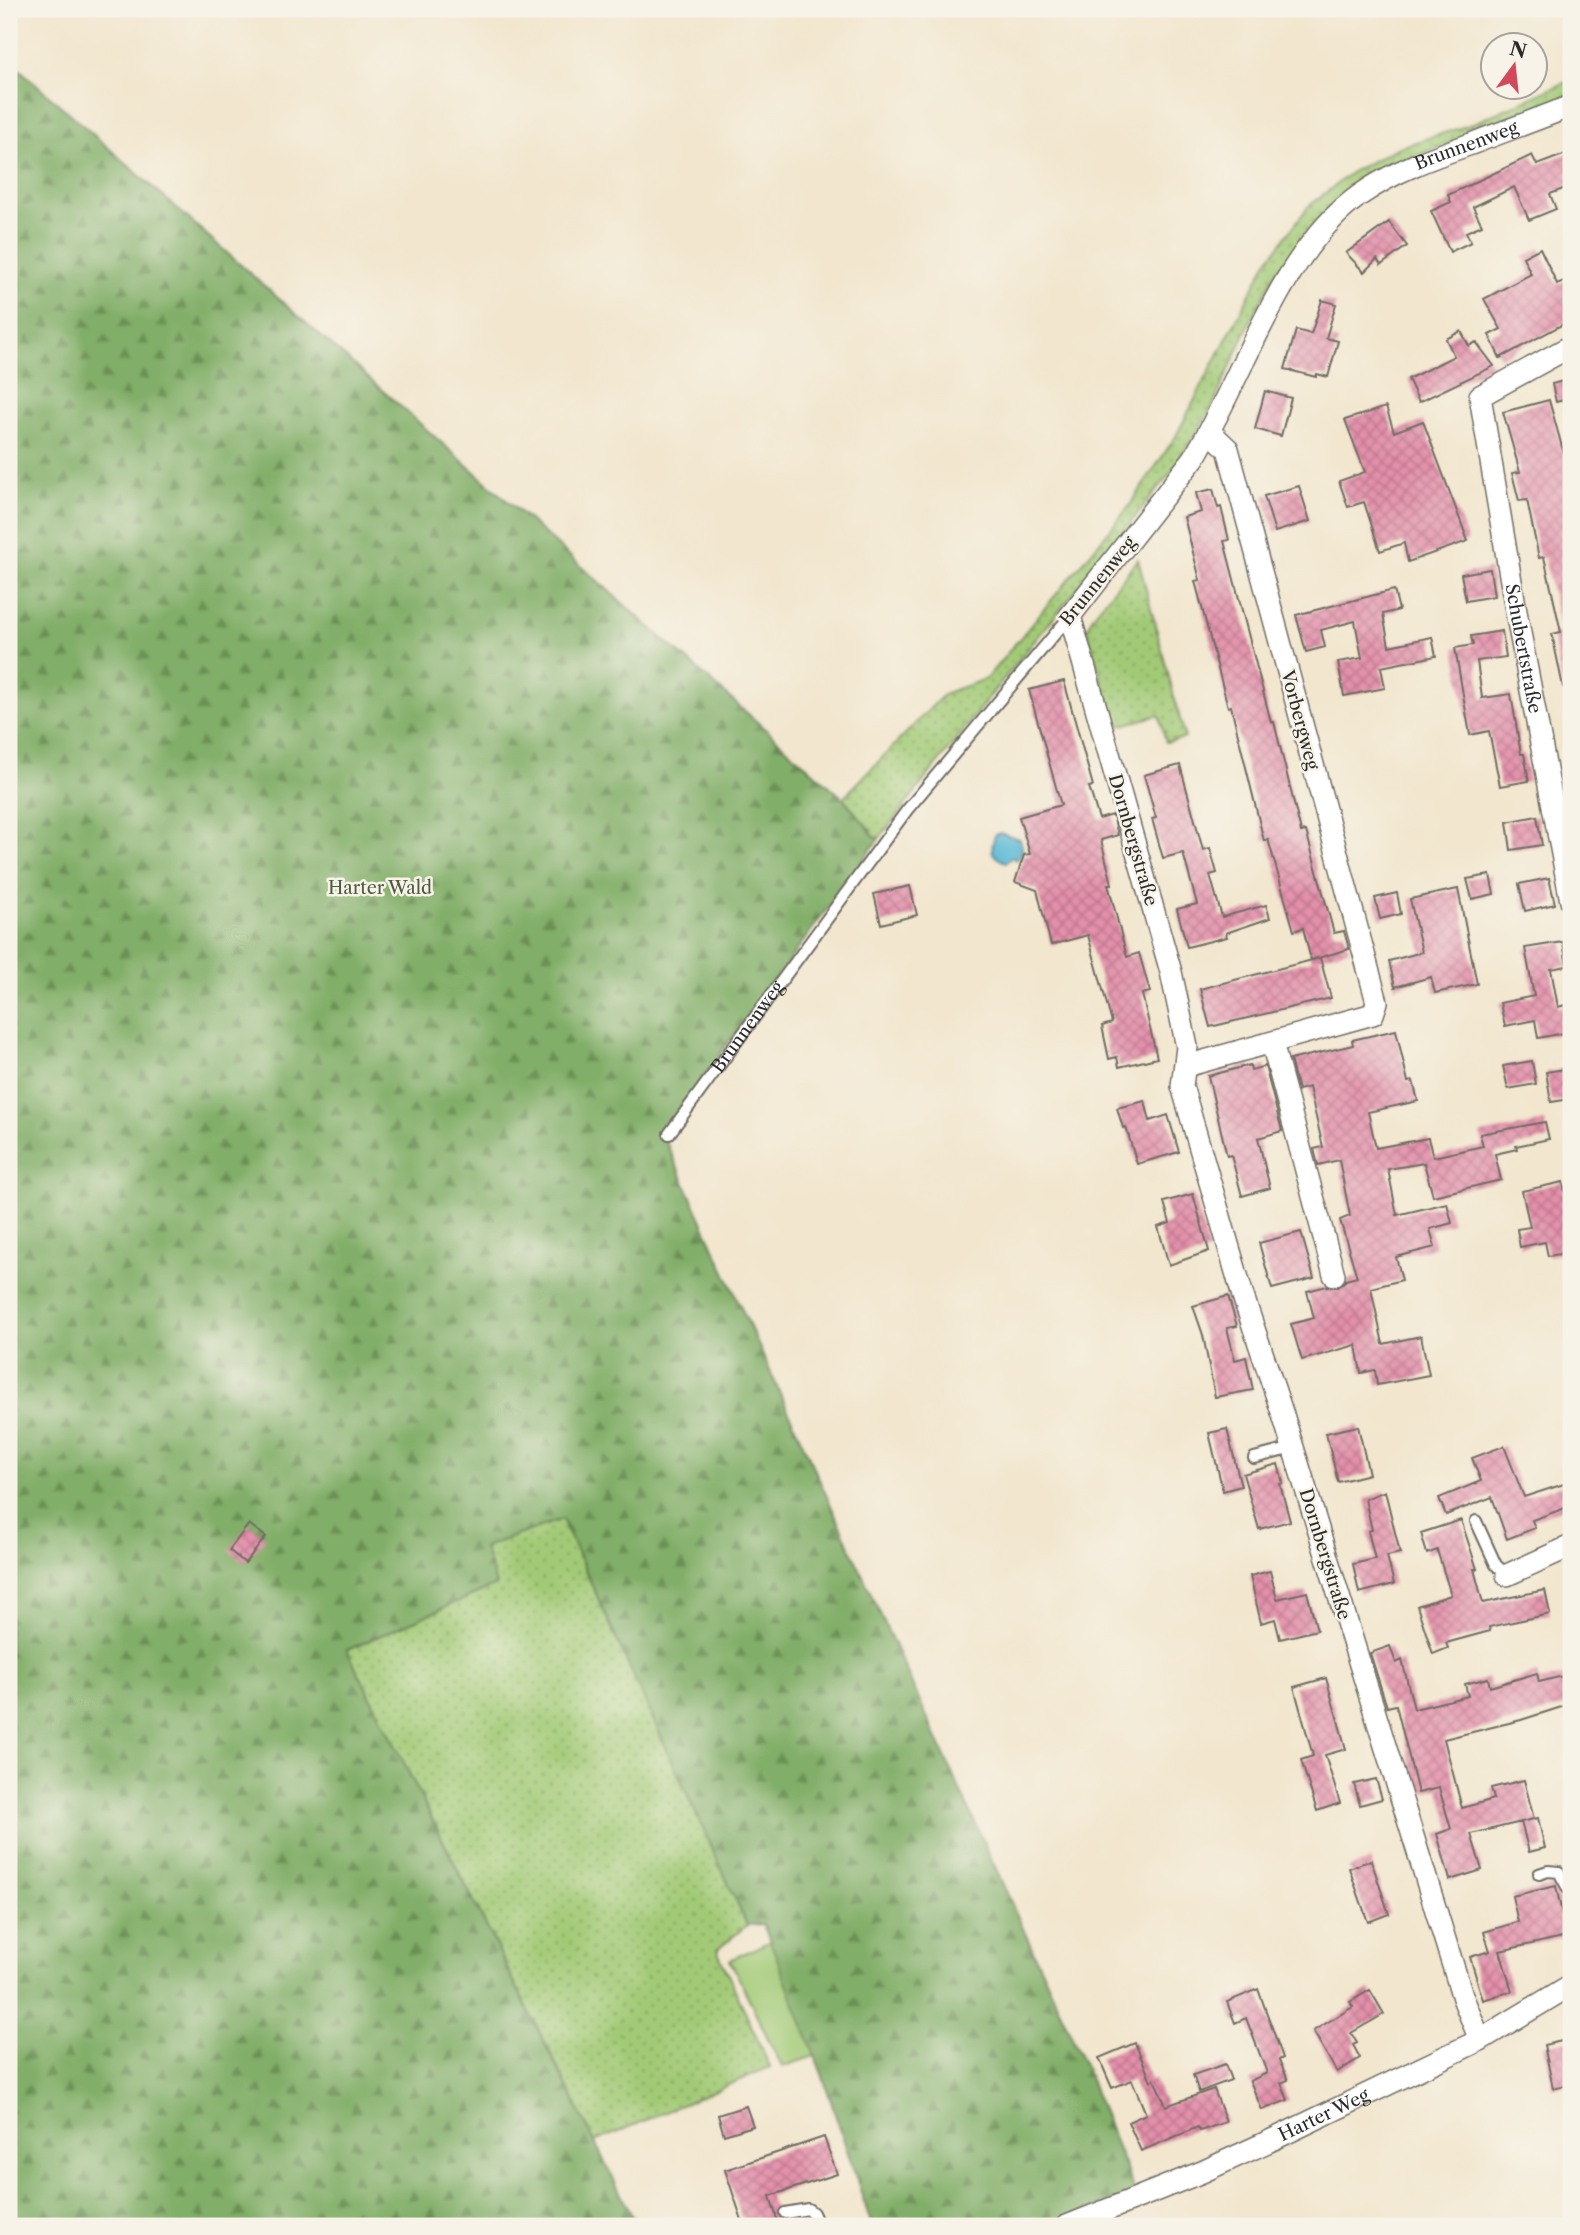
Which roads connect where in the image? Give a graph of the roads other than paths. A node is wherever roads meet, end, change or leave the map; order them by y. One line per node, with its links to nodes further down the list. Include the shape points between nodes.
1 (1571, 106): 3 (street, Brunnenweg, via 1422,162 1360,195 1331,219 1276,299)
2 (1571, 346): 5 (street, Schubertstraße, via 1480,396)
3 (1210, 432): 4 (street, Brunnenweg); 6 (street, Vorbergweg, via 1228,449 1377,1002 1373,1014)
4 (1070, 616): 7 (street, Dornbergstraße, via 1171,972 1187,1047); 8 (lane, Brunnenweg, via 907,810)
5 (1571, 901)
6 (1272, 1042): 7 (street); 9 (street)
7 (1186, 1066): 10 (street, Dornbergstraße, via 1182,1086)
8 (669, 1134)
9 (1334, 1275)
10 (1293, 1448): 11 (lane); 18 (street, Dornbergstraße, via 1459,1986)
11 (1254, 1458)
12 (1476, 1521): 14 (lane, via 1496,1565)
13 (1571, 1546): 14 (street)
14 (1507, 1575)
15 (1539, 1874): 16 (lane, via 1559,1872)
16 (1571, 1894)
17 (1571, 1985): 18 (street, Harter Weg)
18 (1480, 2040): 21 (street, Harter Weg, via 1222,2164)
19 (785, 2213): 20 (lane, via 808,2209)
20 (819, 2226)
21 (1067, 2226)

